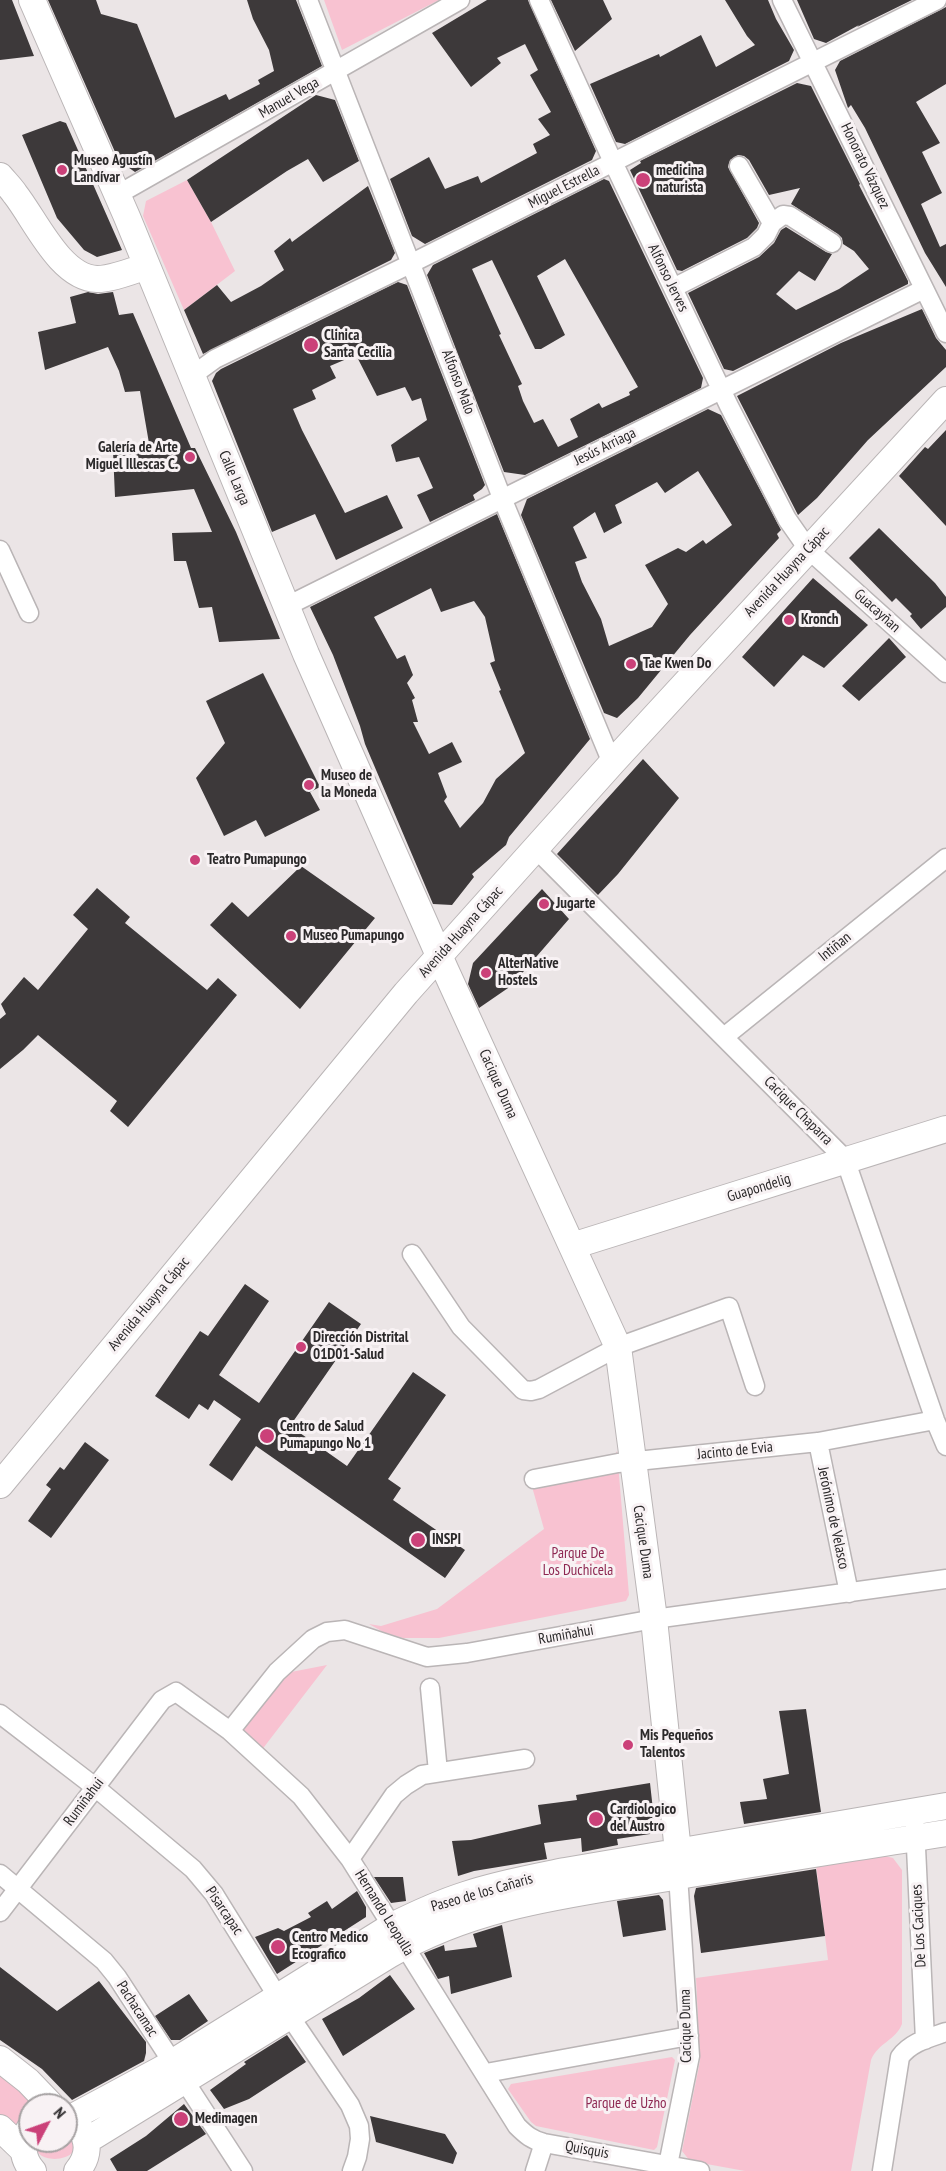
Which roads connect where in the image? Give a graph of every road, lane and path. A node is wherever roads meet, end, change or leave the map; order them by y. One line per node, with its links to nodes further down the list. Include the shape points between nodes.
1 (32, 0): 12 (street, Calle Larga)
2 (308, 0): 8 (street, Alfonso Malo)
3 (460, 0): 8 (street, Manuel Vega)
4 (539, 0): 9 (street, Alfonso Jerves)
5 (782, 0): 7 (street, Honorato Vázquez)
6 (937, 0): 7 (street, Miguel Estrella)
7 (814, 62): 9 (street, Miguel Estrella); 18 (street, Honorato Vázquez)
8 (337, 70): 12 (street, Manuel Vega); 15 (street, Alfonso Malo)
9 (613, 162): 15 (street, Miguel Estrella); 17 (street, Alfonso Jerves)
10 (739, 166): 13 (street)
11 (0, 176): 16 (street, via 60,260 76,272 96,279)
12 (117, 195): 16 (street, Calle Larga)
13 (772, 223): 14 (street, via 783,215 790,216); 17 (street, via 754,247)
14 (832, 243)
15 (412, 263): 20 (street, Miguel Estrella, via 215,359); 23 (street, Alfonso Malo)
16 (146, 266): 20 (street, Calle Larga)
17 (673, 288): 21 (street, Alfonso Jerves)
18 (924, 289): 19 (street, Honorato Vázquez); 21 (street, Jesús Arriaga)
19 (946, 333)
20 (193, 375): 26 (street, Calle Larga)
21 (722, 390): 23 (street, Jesús Arriaga); 24 (street, Alfonso Jerves, via 787,519)
22 (946, 400): 24 (street, Avenida Huayna Cápac)
23 (502, 498): 26 (street, Jesús Arriaga); 29 (street, Alfonso Malo)
24 (808, 549): 28 (street, Guacayñan); 29 (street, Avenida Huayna Cápac)
25 (0, 550): 27 (street)
26 (287, 606): 32 (street, Calle Larga)
27 (29, 613)
28 (946, 673)
29 (612, 763): 30 (street, Avenida Huayna Cápac)
30 (535, 848): 32 (street, Avenida Huayna Cápac); 33 (street, Cacique Chaparra)
31 (944, 863): 33 (street, Intiñan)
32 (439, 956): 36 (street, Cacique Duma); 45 (street, Avenida Huayna Cápac)
33 (724, 1037): 35 (street, Cacique Chaparra)
34 (946, 1129): 35 (street, Guapondelig)
35 (845, 1159): 36 (street, Guapondelig); 40 (street, Cacique Chaparra)
36 (572, 1246): 38 (street, Cacique Duma)
37 (412, 1254): 38 (street, via 461,1327 523,1390 539,1389)
38 (618, 1347): 39 (street, via 729,1307); 43 (street, Cacique Duma)
39 (755, 1386)
40 (935, 1420): 41 (street, Jacinto de Evia); 42 (street, Cacique Chaparra)
41 (818, 1442): 43 (street, Jacinto de Evia); 47 (street, Jerónimo de Velasco)
42 (946, 1446)
43 (632, 1462): 44 (street, Jacinto de Evia); 48 (street, Cacique Duma)
44 (534, 1479)
45 (0, 1485)
46 (946, 1579): 47 (street, Rumiñahui)
47 (849, 1593): 48 (street, Rumiñahui)
48 (654, 1619): 52 (street, Rumiñahui, via 427,1657 345,1630 327,1632 313,1639 277,1672); 61 (street, Cacique Duma)
49 (430, 1688): 54 (street)
50 (169, 1695): 52 (street, Hernando Leopulla, via 176,1692); 55 (street, Rumiñahui)
51 (0, 1714): 55 (street, Pisarcapac)
52 (230, 1731): 60 (street, Hernando Leopulla, via 301,1796)
53 (525, 1759): 54 (street)
54 (438, 1772): 60 (street, via 422,1775 394,1795)
55 (95, 1787): 63 (street, Rumiñahui); 66 (street, Pisarcapac, via 193,1869 214,1894)
56 (946, 1806): 57 (street, Paseo de los Cañaris)
57 (914, 1812): 59 (street, De Los Caciques); 61 (street, Paseo de los Cañaris)
58 (946, 1833): 59 (street, Paseo de los Cañaris)
59 (915, 1838): 61 (street, Paseo de los Cañaris); 69 (street, De Los Caciques)
60 (350, 1859): 65 (street, Hernando Leopulla)
61 (678, 1864): 65 (street, Paseo de los Cañaris, via 565,1871 503,1884 423,1910); 68 (street, Cacique Duma)
62 (0, 1874): 63 (street, Pachacamac)
63 (19, 1888): 64 (street, Rumiñahui); 71 (street, Pachacamac, via 104,1961)
64 (0, 1912)
65 (398, 1936): 66 (street, Paseo de los Cañaris); 72 (street, Hernando Leopulla)
66 (284, 2006): 71 (street, Paseo de los Cañaris); 82 (street, Pisarcapac, via 359,2126)
67 (946, 2032): 69 (street)
68 (689, 2036): 72 (street); 80 (street, Cacique Duma, via 690,2056)
69 (919, 2042): 85 (street, via 900,2057)
70 (0, 2059): 73 (street)
71 (178, 2072): 74 (street, Paseo de los Cañaris); 79 (street, Paseo de los Cañaris); 81 (street, Pachacamac)
72 (486, 2073): 77 (street, Hernando Leopulla, via 517,2126)
73 (40, 2093)
74 (78, 2108)
75 (0, 2128): 78 (street)
76 (78, 2129): 79 (street)
77 (544, 2143): 80 (street, Quisquis); 83 (street)
78 (28, 2157)
79 (86, 2158)
80 (668, 2165): 84 (street, Quisquis)
81 (243, 2171)
82 (352, 2171)
83 (535, 2171)
84 (700, 2171)
85 (882, 2171)

